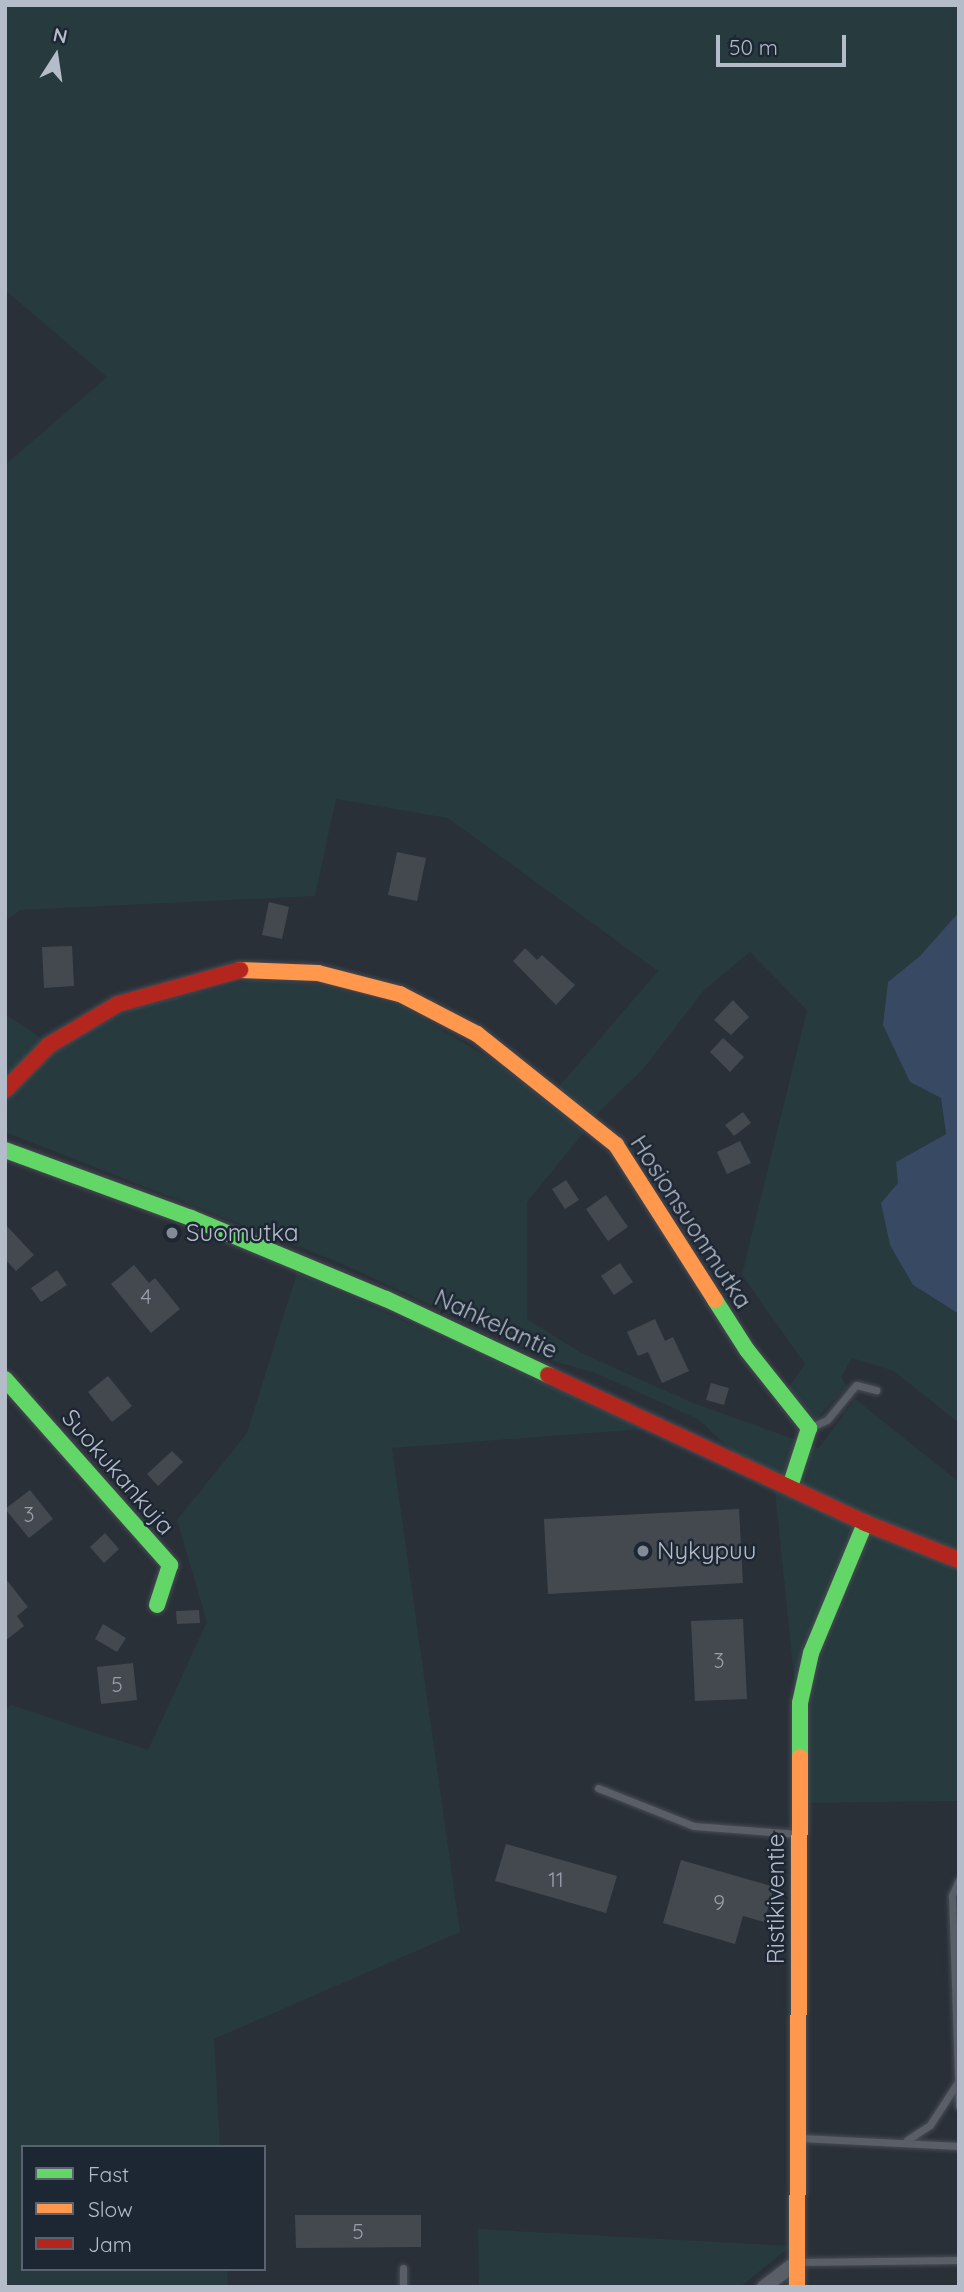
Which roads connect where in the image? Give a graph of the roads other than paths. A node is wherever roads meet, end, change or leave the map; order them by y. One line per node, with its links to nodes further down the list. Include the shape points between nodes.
1 (5, 1090): 5 (street, Hosionsuonmutka, via 60,1038 118,1004 185,982 248,968 318,973 400,994 477,1034 616,1145 747,1350)
2 (5, 1150): 6 (street, Nahkelantie, via 191,1218 386,1299)
3 (5, 1379): 9 (street, Suokukankuja, via 170,1564)
4 (876, 1390): 5 (lane, via 856,1385 827,1420)
5 (809, 1428): 6 (street)
6 (790, 1487): 7 (street, Nahkelantie)
7 (865, 1523): 8 (street, Nahkelantie); 11 (street, Ristikiventie, via 811,1653 800,1703)
8 (959, 1560)
9 (158, 1605)
10 (598, 1787): 11 (lane, via 694,1826 723,1832)
11 (799, 1834): 15 (street, Ristikiventie)
12 (959, 1880): 13 (lane, via 953,1895)
13 (956, 2085): 14 (lane); 16 (lane, via 930,2125)
14 (959, 2105)
15 (797, 2138): 16 (lane); 19 (street, Ristikiventie)
16 (906, 2141): 17 (lane)
17 (959, 2146)
18 (959, 2260): 19 (lane)
19 (797, 2262): 22 (street); 23 (street, Ristikiventie)
20 (403, 2268): 21 (lane)
21 (403, 2287)
22 (764, 2287)
23 (797, 2287)

